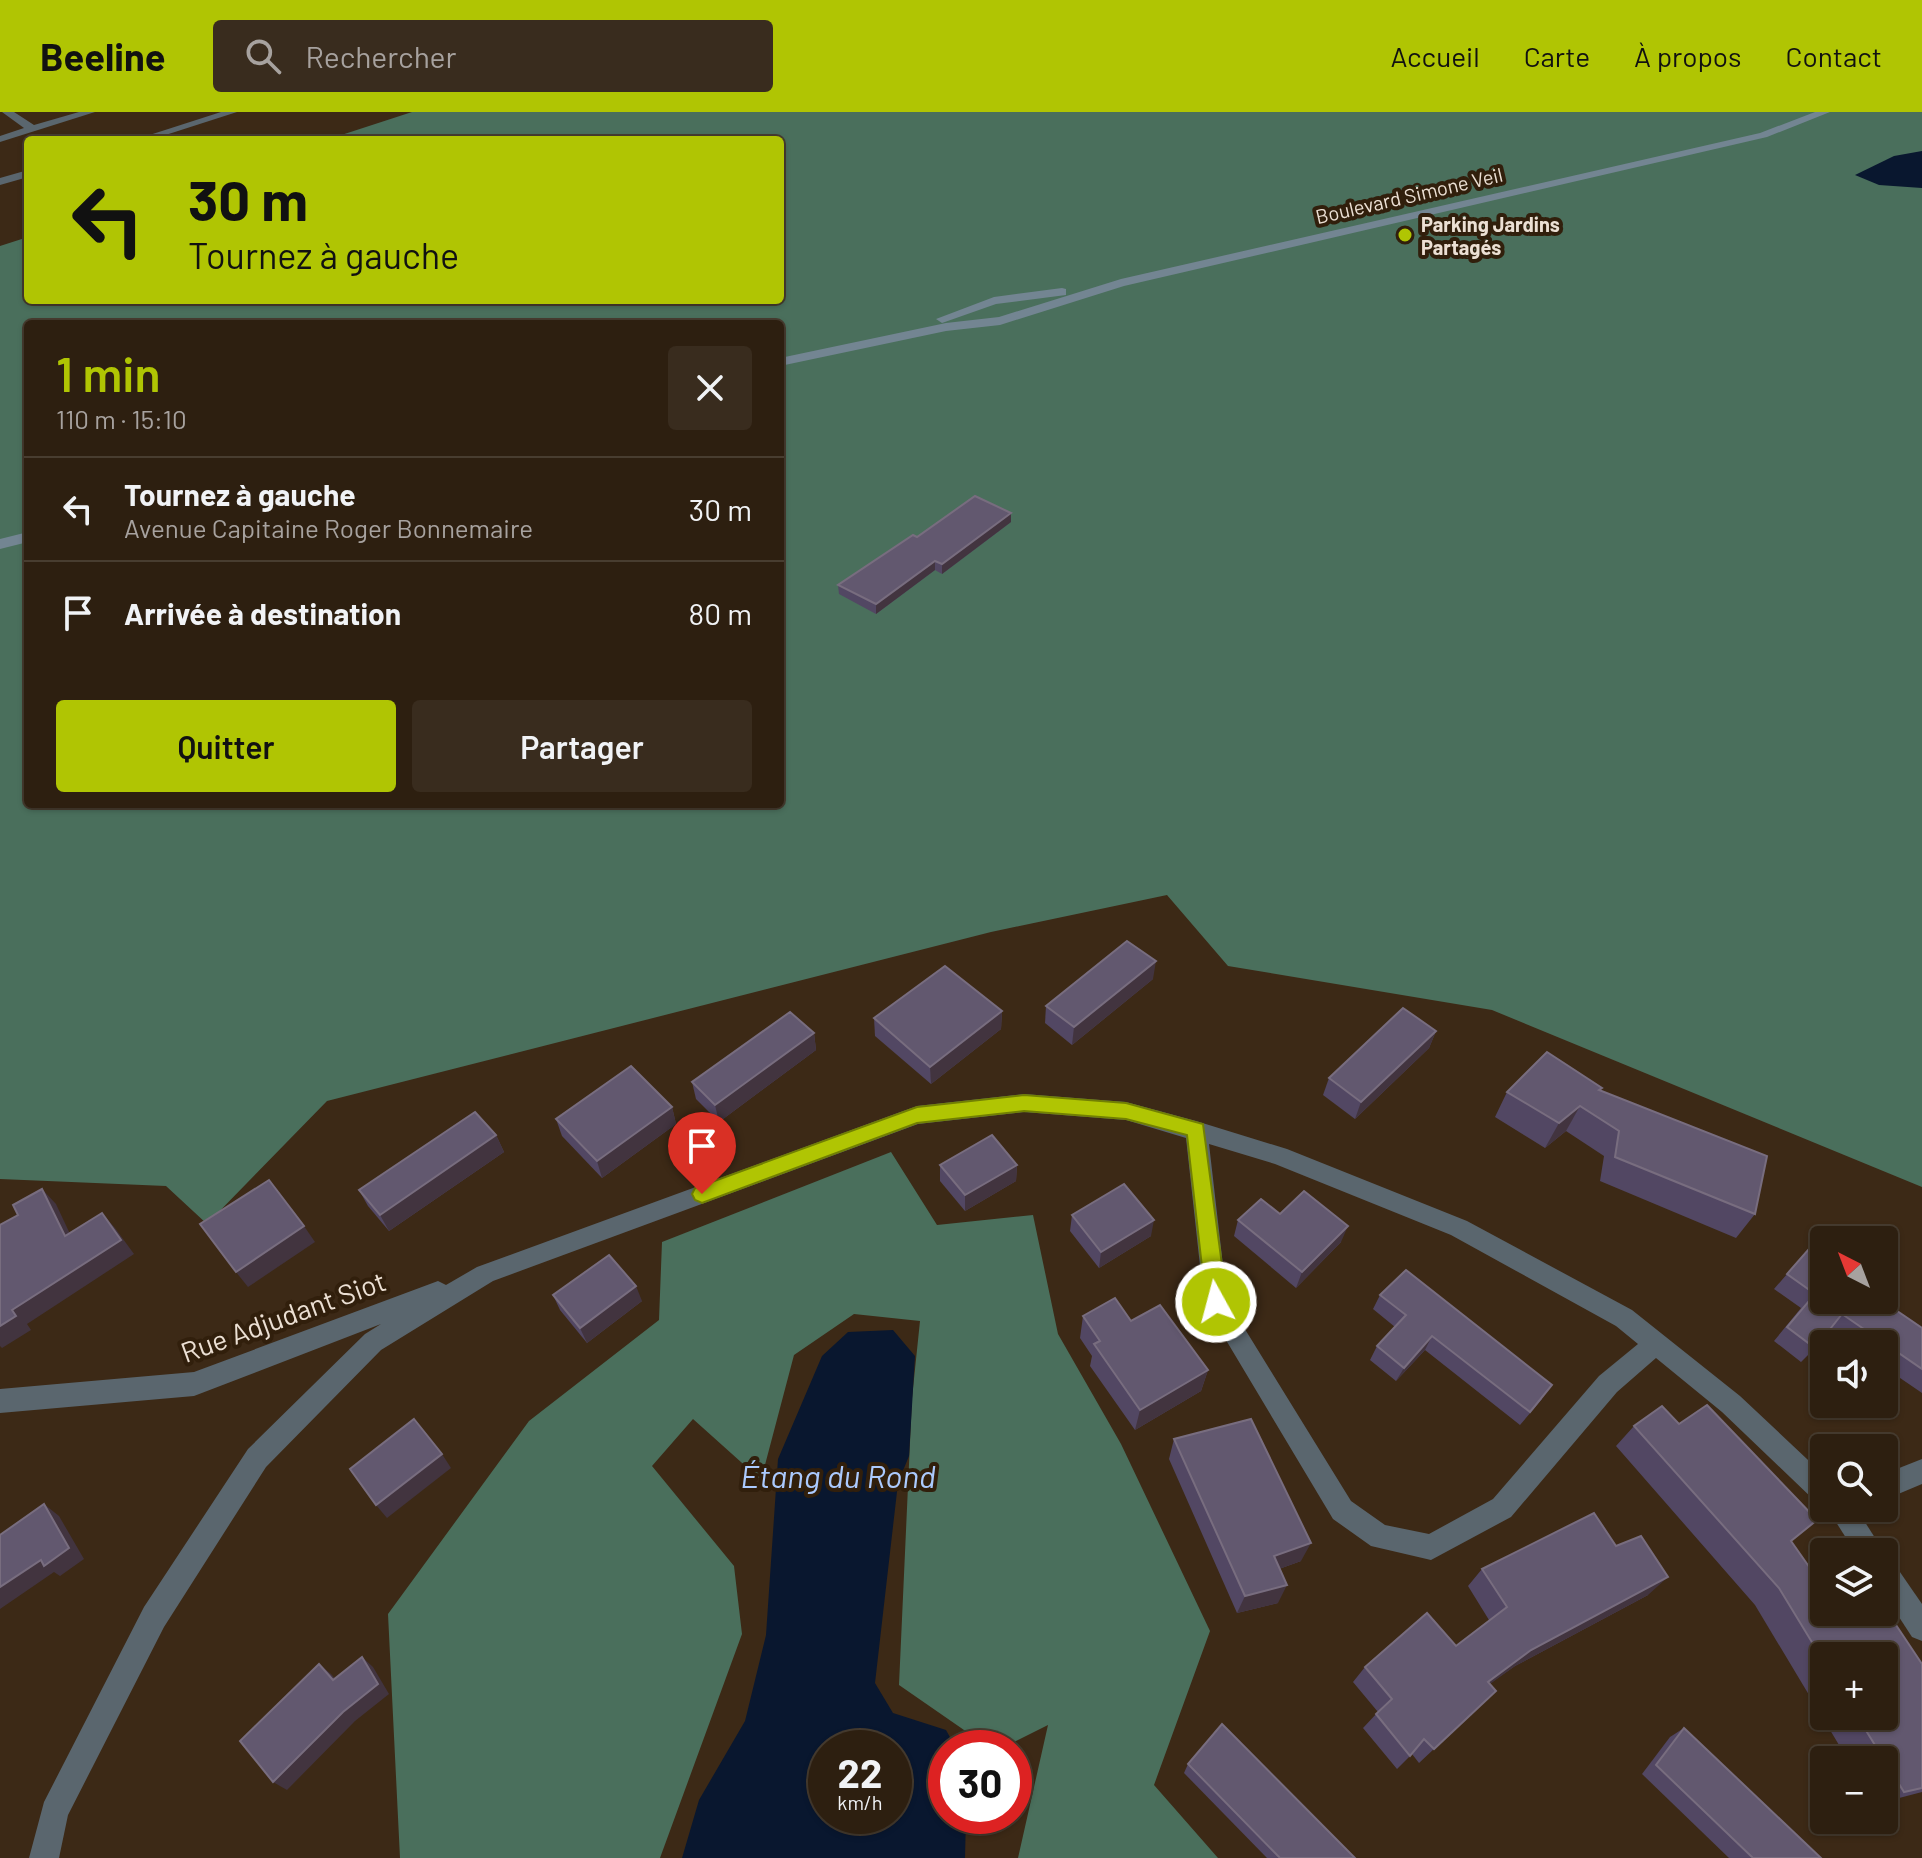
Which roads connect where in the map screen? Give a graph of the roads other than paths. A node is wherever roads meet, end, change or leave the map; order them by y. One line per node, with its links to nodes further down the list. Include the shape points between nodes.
1 (7, 112): 6 (street)
2 (90, 112): 6 (street)
3 (232, 112): 7 (street)
4 (1805, 112): 9 (main road, Boulevard Simone Veil)
5 (1825, 112): 9 (main road, Boulevard Simone Veil, via 1763,135)
6 (32, 129): 8 (street)
7 (152, 136)
8 (0, 139)
9 (1705, 147): 12 (main road, Boulevard Simone Veil)
10 (24, 174): 11 (street)
11 (0, 182)
12 (1121, 283): 13 (main road, Boulevard Simone Veil, via 1000,321); 13 (main road, Boulevard Simone Veil, via 994,301)
13 (872, 341): 14 (main road, Boulevard Simone Veil)
14 (784, 361)
15 (24, 538): 16 (main road)
16 (0, 544)
17 (1196, 1130): 18 (street, via 1126,1111 1024,1103 917,1115); 19 (street, via 1279,1156 1459,1228 1624,1318); 19 (street, via 1216,1302 1342,1510 1380,1537 1431,1547 1502,1508 1608,1384)
18 (485, 1274): 20 (street, Rue Adjudant Siot, via 194,1384); 26 (street, via 373,1342 257,1458 154,1617 54,1812)
19 (1655, 1344): 22 (street, via 1731,1404)
20 (0, 1401)
21 (1922, 1471): 23 (street)
22 (1810, 1479)
23 (1898, 1481)
24 (1898, 1592): 25 (street)
25 (1922, 1627)
26 (44, 1858)

